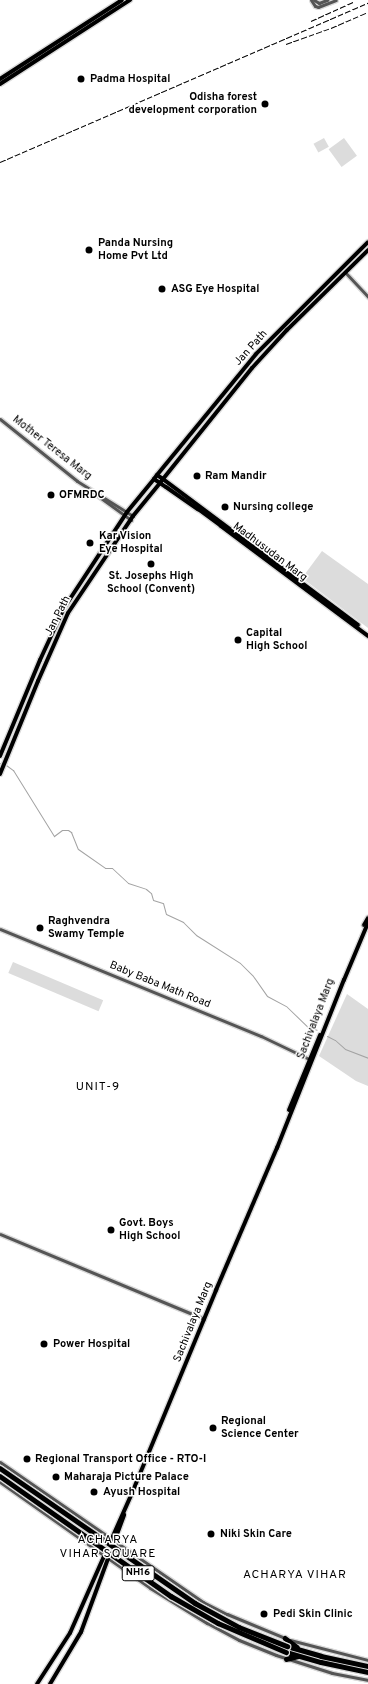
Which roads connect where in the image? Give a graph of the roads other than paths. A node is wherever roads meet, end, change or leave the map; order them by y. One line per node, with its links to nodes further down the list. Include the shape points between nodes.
1 (122, 0): 7 (main road)
2 (130, 0): 8 (main road)
3 (311, 0): 6 (street, via 318,7)
4 (314, 0): 5 (street, via 319,3)
5 (327, 0)
6 (336, 0)
7 (0, 80)
8 (0, 84)
9 (368, 242): 14 (main road, Jan Path, via 256,354)
10 (368, 250): 11 (main road, Jan Path)
11 (345, 272): 12 (street); 15 (main road, Jan Path, via 252,368)
12 (368, 297)
13 (0, 419): 16 (street, Mother Teresa Marg, via 96,496)
14 (155, 477): 15 (main road); 16 (main road, Jan Path)
15 (162, 481): 17 (main road, Jan Path); 18 (main road, Madhusudan Marg); 19 (main road, Madhusudan Marg)
16 (126, 514): 17 (street, Mother Teresa Marg); 20 (main road, Jan Path, via 61,614)
17 (132, 518): 21 (main road, Jan Path, via 68,614)
18 (368, 633)
19 (368, 636)
20 (0, 756)
21 (1, 772)
22 (368, 918): 25 (main road, Sachivalaya Marg, via 361,930)
23 (368, 923): 25 (main road, Sachivalaya Marg)
24 (0, 929): 25 (street, Baby Baba Math Road, via 255,1033)
25 (311, 1060): 27 (main road, Sachivalaya Marg)
26 (0, 1234): 27 (street)
27 (204, 1319): 32 (main road, Sachivalaya Marg)
28 (0, 1462): 33 (street)
29 (0, 1468): 41 (highway, NH16, bridge, via 195,1603 239,1627)
30 (0, 1476): 42 (highway, NH16, bridge, via 190,1607 242,1635)
31 (0, 1482): 35 (street)
32 (128, 1502): 34 (main road, Sachivalaya Marg); 34 (main road, Sachivalaya Marg)
33 (102, 1533): 34 (street); 35 (street)
34 (112, 1540): 36 (street); 37 (main road, Sachivalaya Marg); 38 (main road)
35 (98, 1551): 37 (street)
36 (129, 1552): 39 (street, via 124,1552); 40 (street, via 203,1602)
37 (104, 1555): 38 (street); 48 (main road, Sachivalaya Marg, via 70,1633)
38 (108, 1558): 39 (street); 49 (main road, via 81,1632)
39 (115, 1563): 43 (street, via 207,1623 239,1640)
40 (285, 1638): 41 (highway); 44 (street)
41 (303, 1651): 45 (highway, NH16)
42 (298, 1656): 43 (highway); 46 (highway, NH16)
43 (286, 1659): 47 (street, via 332,1673)
44 (368, 1660)
45 (368, 1666)
46 (368, 1672)
47 (368, 1680)
48 (37, 1684)
49 (50, 1684)

